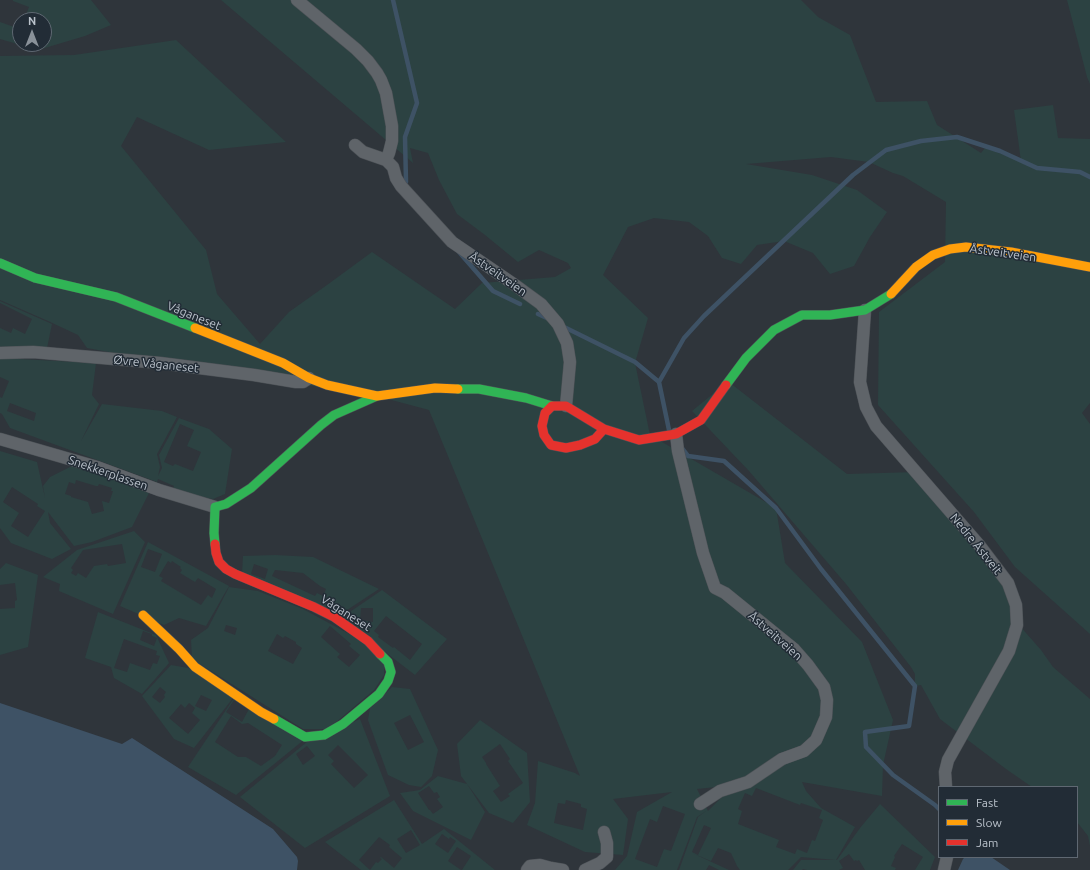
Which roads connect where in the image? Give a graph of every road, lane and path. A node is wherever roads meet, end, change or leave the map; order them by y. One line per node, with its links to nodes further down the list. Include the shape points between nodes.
1 (297, 0): 3 (street, via 356,49 381,80 392,126 392,141)
2 (355, 145): 3 (street, via 363,152)
3 (386, 160): 11 (street, Åstveitveien, via 393,167 401,186 452,242 541,304 558,324 567,343 570,362)
4 (0, 263): 8 (street, Våganeset, via 35,278 116,297 283,364)
5 (1090, 267): 6 (street, Åstveitveien, via 1011,252 966,247 950,249 933,255 916,267 890,295)
6 (865, 310): 13 (street, Åstveitveien, via 830,315 802,315 774,330 746,358 701,420); 17 (street, Nedre Åstveit, via 860,382 869,413 876,426 999,570 1008,583 1016,605 1017,626 1009,651 948,760 945,772)
7 (0, 353): 8 (street, Øvre Våganeset, via 33,352 160,363 296,382 303,382)
8 (309, 378): 9 (street, Våganeset, via 327,385)
9 (377, 396): 10 (street, Våganeset, via 435,388 479,389); 15 (street, Våganeset, via 334,415 252,488 226,504)
10 (552, 406): 11 (street); 12 (street, via 545,413 542,426 544,435 551,445 566,448 580,445 595,439)
11 (566, 406): 12 (street, Åstveitveien)
12 (604, 429): 13 (street, Åstveitveien, via 639,440)
13 (676, 434): 18 (street, Åstveitveien, via 703,553 715,588 794,649 824,687 828,700 826,717 816,740 804,751 782,759 748,782 720,791)
14 (0, 439): 15 (street, Snekkerplassen, via 97,467)
15 (215, 507): 16 (street, Våganeset, via 214,533 219,562 235,574 314,606 334,617 368,641 388,662 392,672 388,681 379,694 343,724 324,735 305,737 261,712 195,667)
16 (143, 615)
17 (946, 786)
18 (700, 804)
19 (604, 832): 23 (street, via 607,857)
20 (946, 858): 24 (street)
21 (528, 870): 22 (street, via 530,866 540,865)
22 (563, 870)
23 (586, 870)
24 (944, 870)

